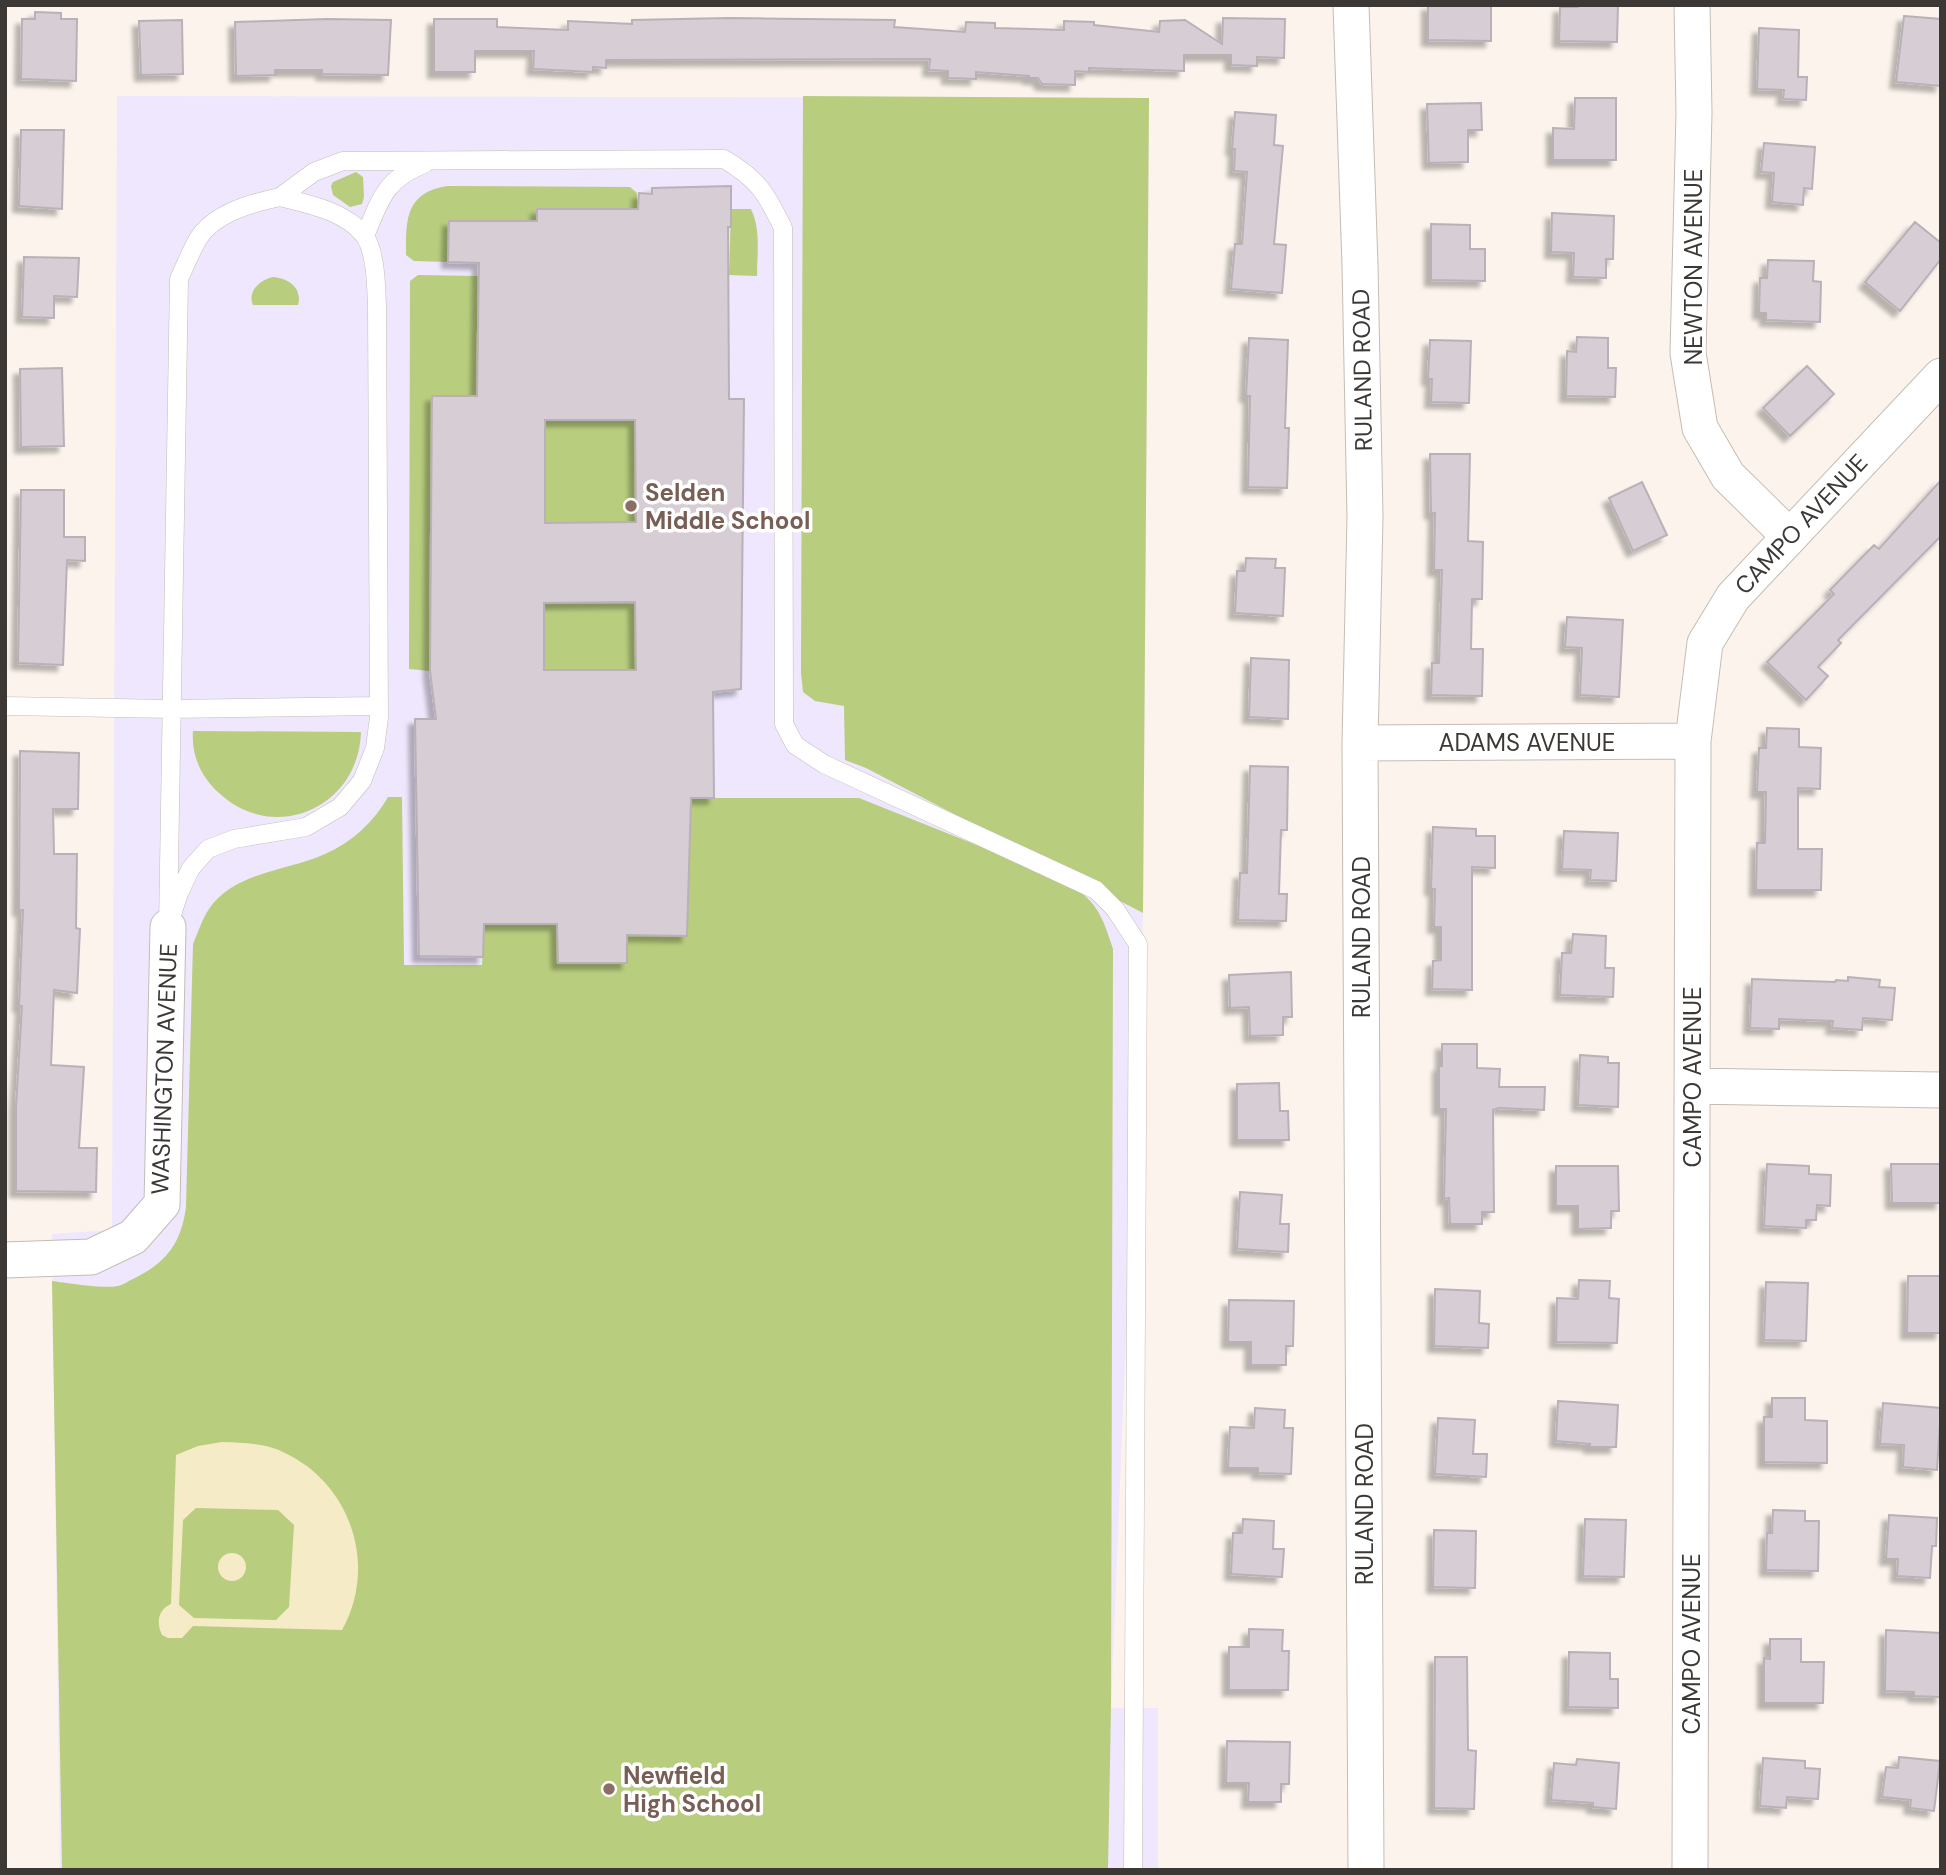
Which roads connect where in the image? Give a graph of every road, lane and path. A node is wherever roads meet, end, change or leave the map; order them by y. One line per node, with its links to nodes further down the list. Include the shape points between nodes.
1 (1351, 5): 12 (street, RULAND ROAD, via 1365,517)
2 (1692, 5): 7 (street, NEWTON AVENUE, via 1695,113 1688,353 1700,428 1728,476)
3 (436, 160): 4 (lane, via 343,161 314,173); 5 (lane, via 406,171 382,194); 17 (lane, via 724,159 748,173 768,195 783,228 784,724 795,745 824,764 1096,890 1138,944)
4 (280, 197): 5 (lane, via 317,206); 10 (lane, via 220,218 199,237 178,279)
5 (365, 236): 9 (lane, via 374,265 377,305)
6 (1941, 376): 7 (street, CAMPO AVENUE)
7 (1789, 536): 11 (street, CAMPO AVENUE, via 1732,597 1705,643)
8 (5, 706): 10 (lane)
9 (378, 706): 10 (lane); 13 (lane, via 375,748 362,781 340,807 306,827 234,839 208,849 191,868)
10 (171, 709): 13 (lane)
11 (1693, 741): 12 (street, ADAMS AVENUE); 14 (street, CAMPO AVENUE)
12 (1360, 743): 18 (street, RULAND ROAD)
13 (168, 927): 16 (street, WASHINGTON AVENUE, via 162,1204 133,1237 91,1257)
14 (1692, 1086): 15 (street); 19 (street, CAMPO AVENUE)
15 (1941, 1090)
16 (5, 1260)
17 (1133, 1870)
18 (1366, 1870)
19 (1690, 1870)

